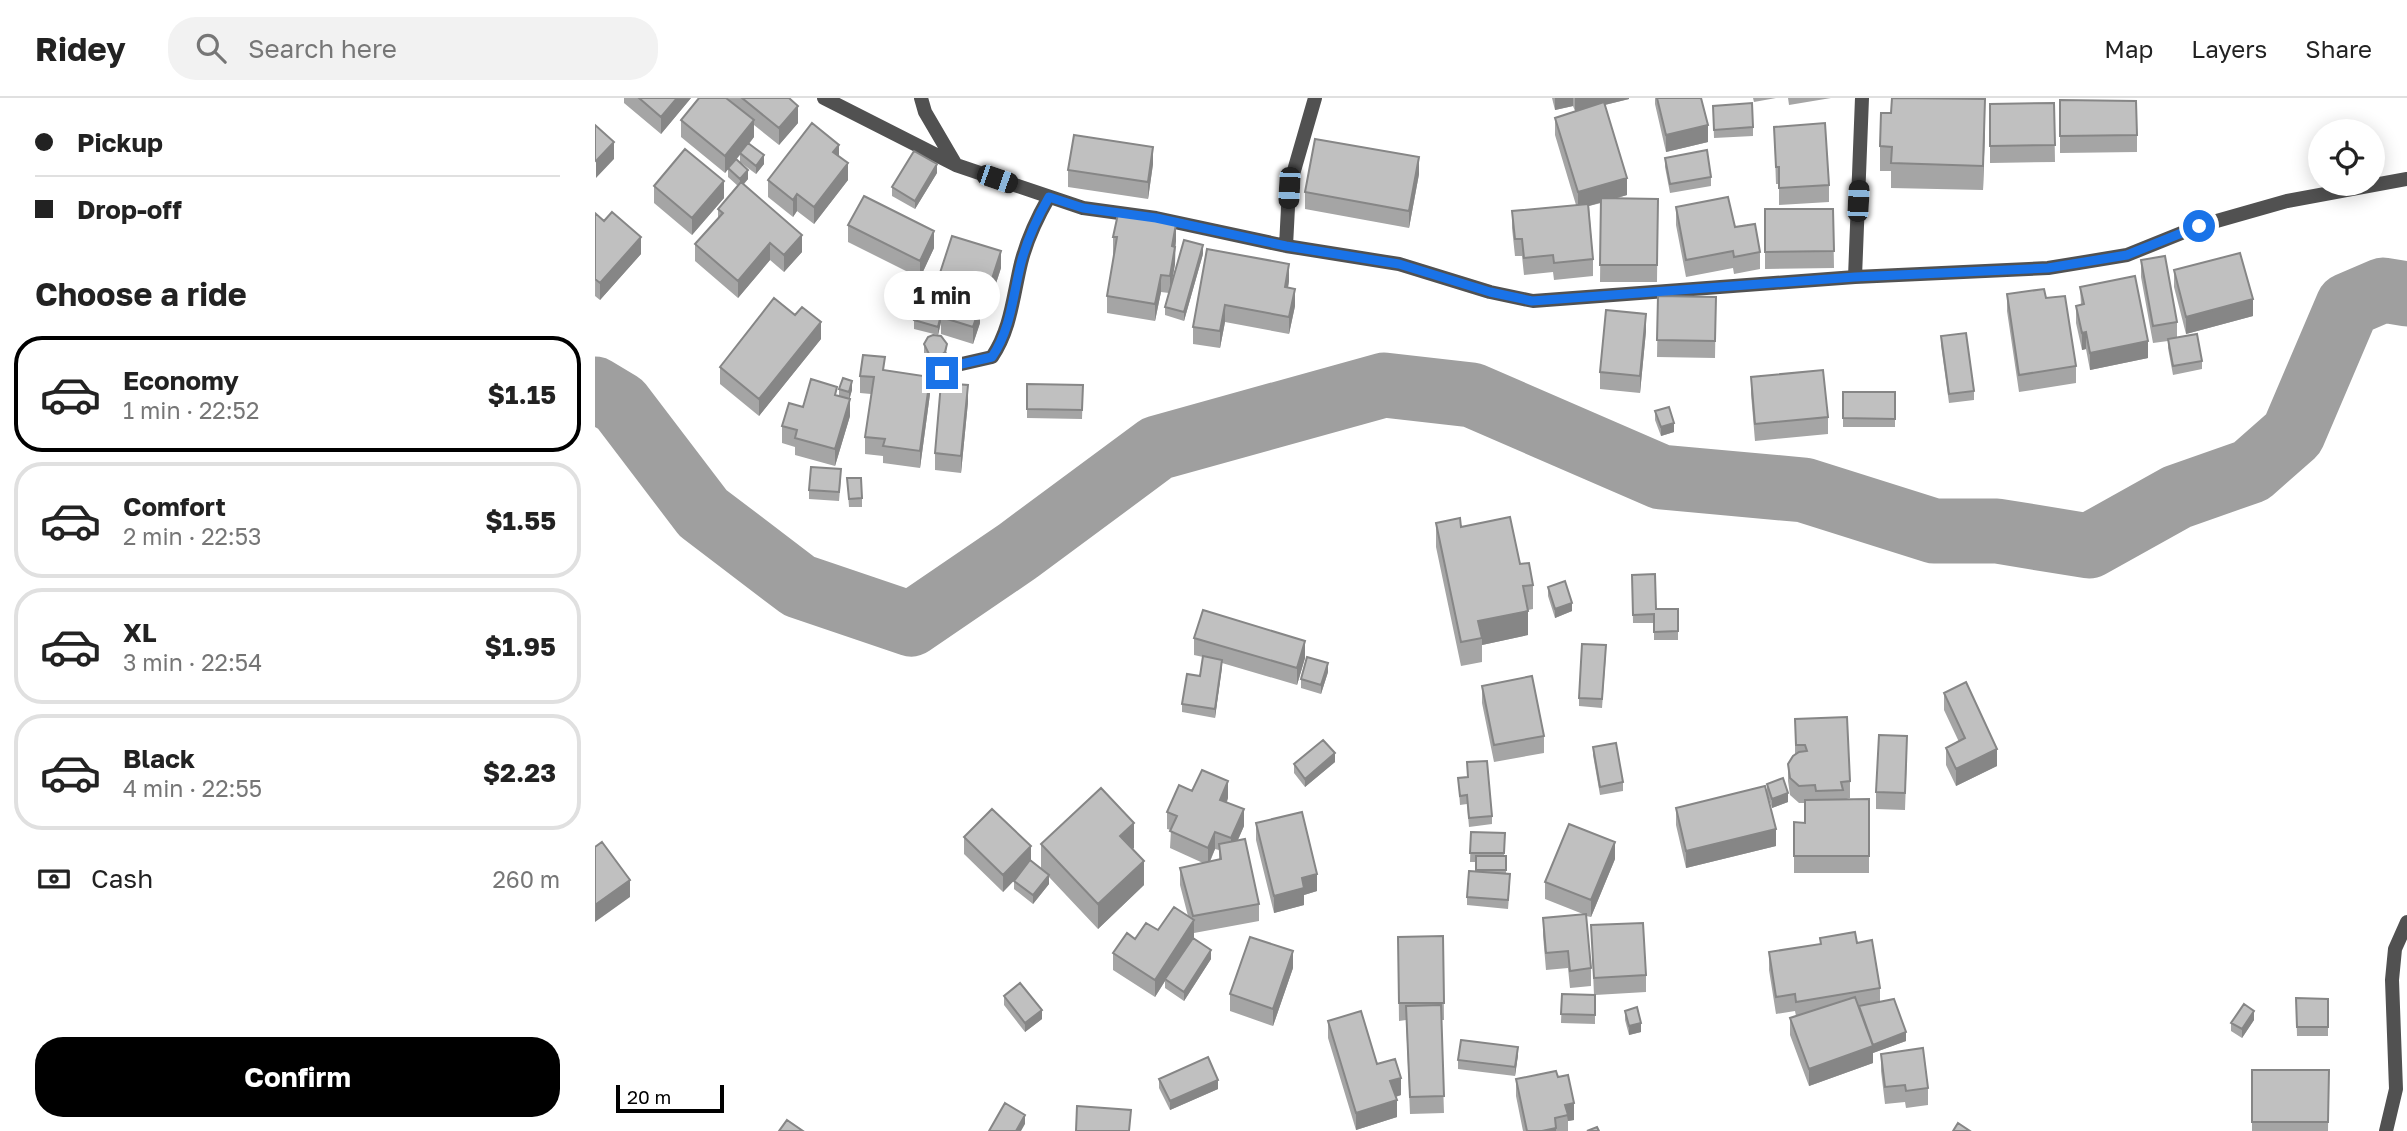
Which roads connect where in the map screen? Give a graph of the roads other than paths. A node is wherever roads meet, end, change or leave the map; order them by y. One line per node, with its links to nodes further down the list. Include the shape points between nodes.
1 (824, 98): 5 (street)
2 (921, 98): 5 (street)
3 (1315, 98): 8 (street, via 1289,188)
4 (1862, 98): 9 (street)
5 (956, 164): 7 (street)
6 (2407, 178): 9 (street, via 2287,201 2199,226 2127,255 2048,268)
7 (1049, 197): 8 (street, via 1083,208 1156,218); 10 (street, via 1022,261 1003,340 992,357)
8 (1286, 246): 9 (street, via 1399,264 1532,301)
9 (1855, 277)
10 (942, 373)
11 (2407, 922): 12 (street, via 2395,949 2396,1089)
12 (2386, 1131)

